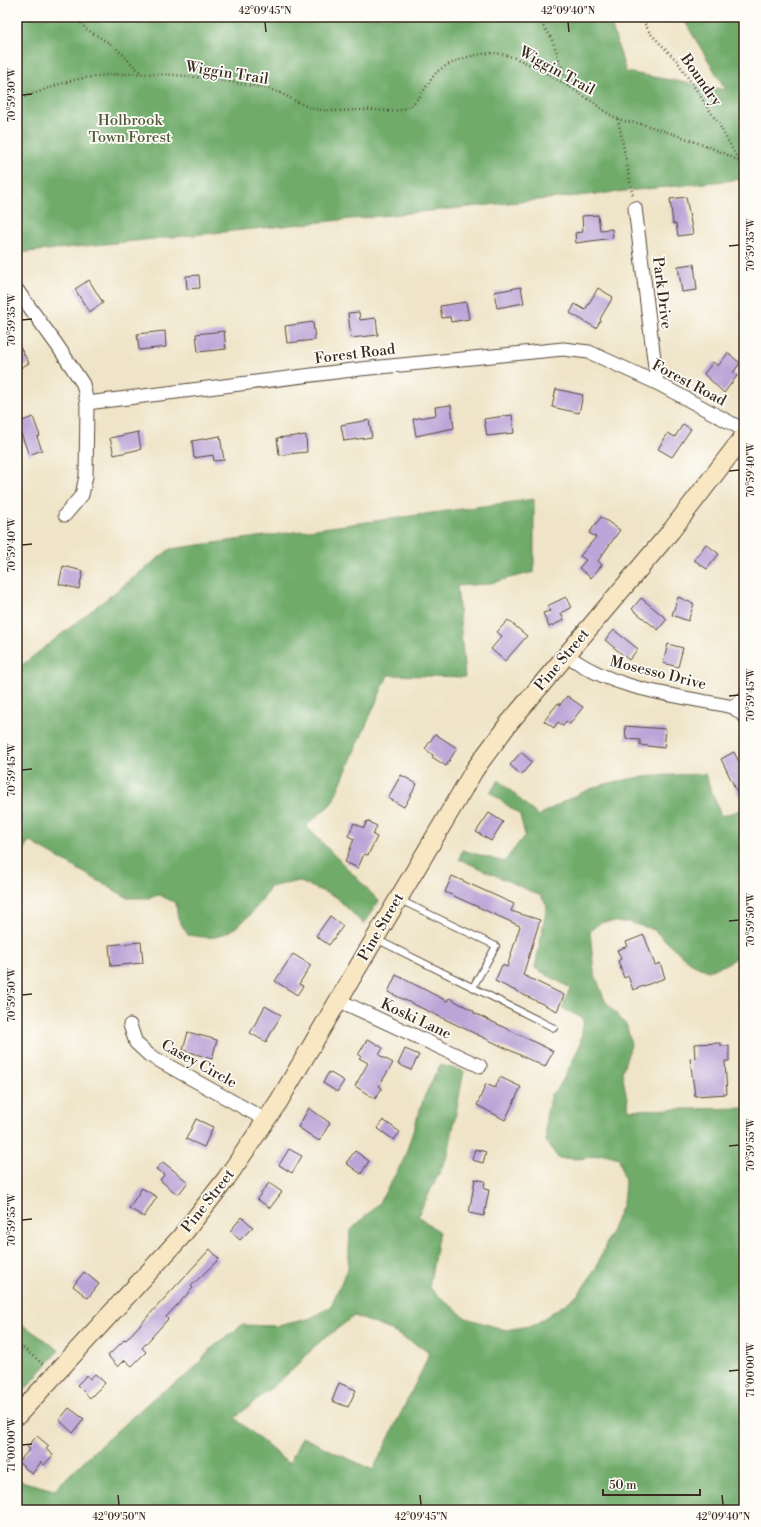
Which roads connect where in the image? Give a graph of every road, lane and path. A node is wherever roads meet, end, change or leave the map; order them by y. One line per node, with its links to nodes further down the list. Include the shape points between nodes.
1 (76, 17): 4 (path, via 86,29 114,46)
2 (536, 17): 5 (path, via 551,37)
3 (641, 17): 8 (path, Boundry, via 650,33 686,74)
4 (140, 73): 5 (path, Wiggin Trail, via 201,78 268,89 308,107 325,111 404,109 418,100 438,71 477,54 495,53 506,56); 6 (path, Wiggin Trail, via 84,78)
5 (569, 86): 7 (path, Wiggin Trail)
6 (17, 99)
7 (618, 119): 8 (path, Wiggin Trail); 10 (path)
8 (738, 159): 9 (path, Wiggin Trail)
9 (744, 165)
10 (635, 208): 12 (street, Park Drive)
11 (17, 290): 13 (street, via 83,384)
12 (657, 383): 13 (street, Forest Road, via 589,352 563,348 360,368); 14 (street, Forest Road)
13 (88, 403): 16 (street, via 86,476 82,495)
14 (744, 430)
15 (744, 436): 17 (main road, Pine Street, via 671,531)
16 (65, 515)
17 (567, 655): 19 (street, Mosesso Drive, via 592,672 617,682); 21 (main road, Pine Street, via 509,723 475,769)
18 (744, 698): 19 (street)
19 (733, 707): 20 (street, Mosesso Drive)
20 (744, 716)
21 (397, 899): 22 (main road, Pine Street); 23 (lane, via 496,946)
22 (374, 938): 23 (lane); 24 (main road, Pine Street)
23 (473, 987): 26 (lane)
24 (338, 1000): 27 (street, Koski Lane); 28 (main road, Pine Street)
25 (130, 1024): 28 (street, Casey Circle, via 136,1043 149,1055)
26 (554, 1028)
27 (480, 1066)
28 (266, 1120): 30 (main road, Pine Street, via 226,1180 180,1238)
29 (17, 1343): 30 (path)
30 (55, 1374): 31 (main road, Pine Street)
31 (17, 1416)

